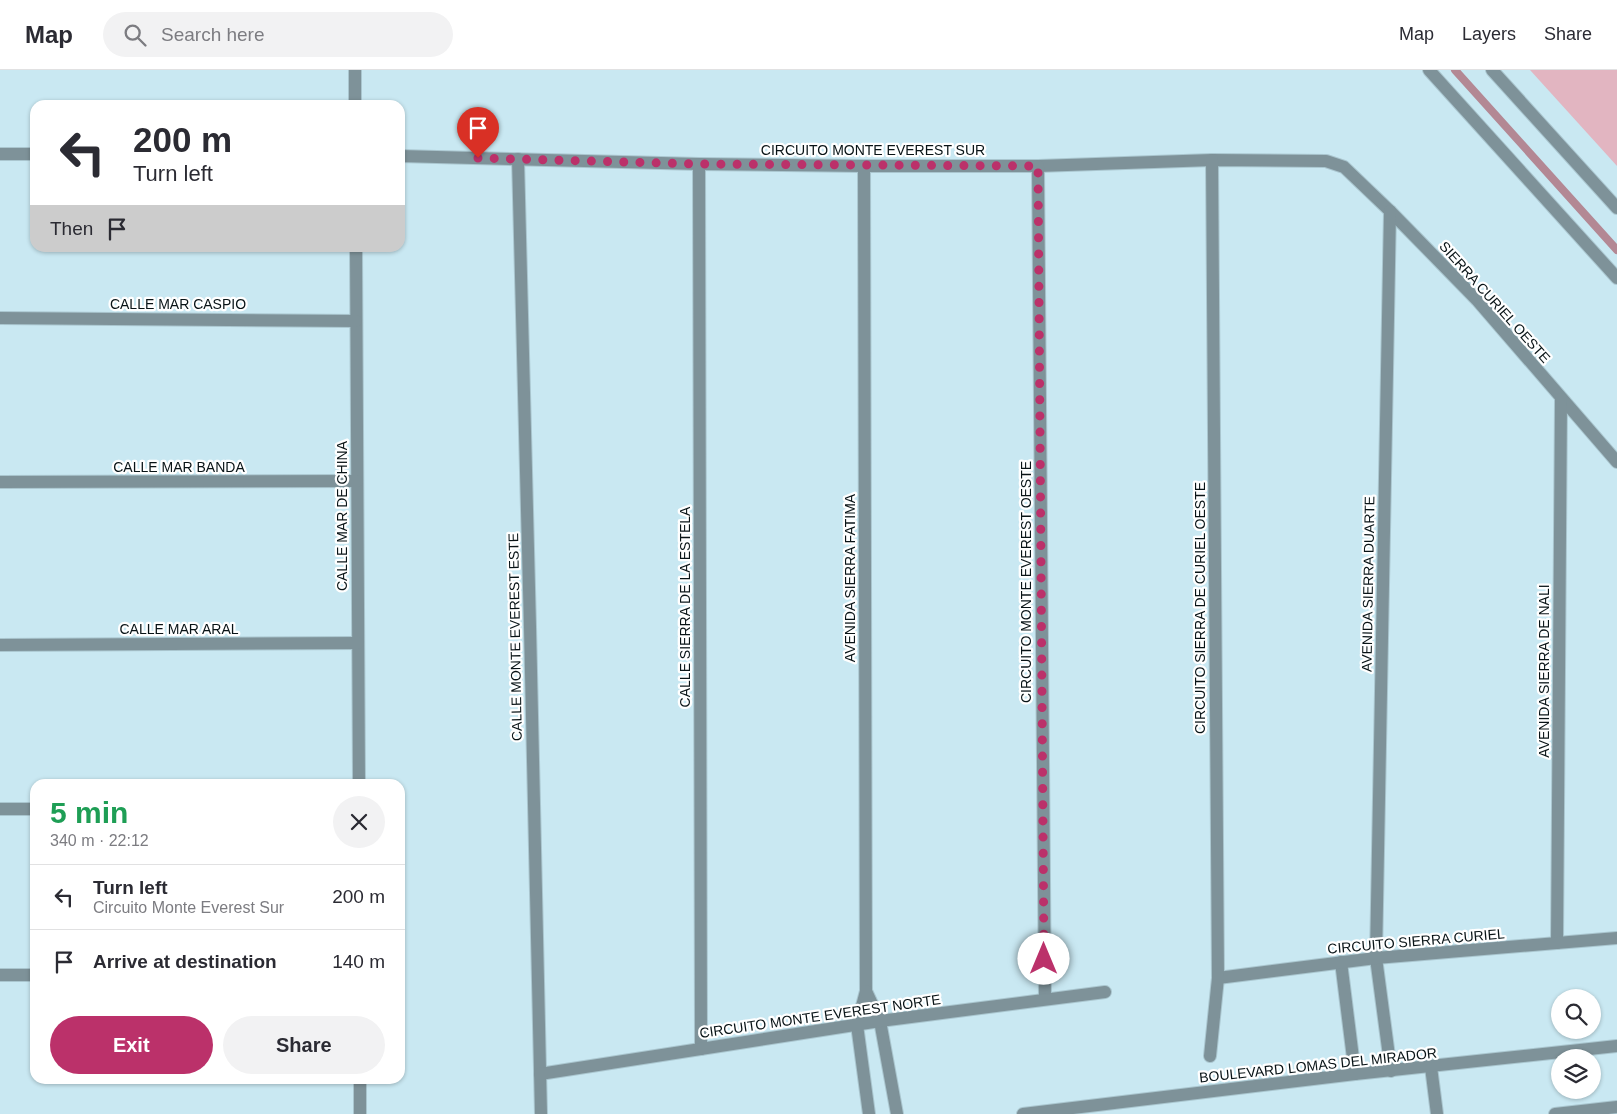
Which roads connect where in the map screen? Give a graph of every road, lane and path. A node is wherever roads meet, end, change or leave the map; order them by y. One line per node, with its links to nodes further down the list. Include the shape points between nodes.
1 (355, 70): 4 (street)
2 (1429, 70): 17 (street)
3 (1492, 70): 14 (street)
4 (355, 100)
5 (0, 154): 6 (street)
6 (30, 154)
7 (405, 156): 8 (street, CIRCUITO MONTE EVEREST SUR)
8 (518, 159): 10 (street, CIRCUITO MONTE EVEREST SUR); 46 (street, CALLE MONTE EVEREST ESTE)
9 (1212, 160): 12 (street, CIRCUITO MONTE EVEREST SUR); 13 (street, CIRCUITO MONTE EVEREST SUR, via 1326,161); 35 (street, CIRCUITO SIERRA DE CURIEL OESTE)
10 (699, 164): 11 (street, CIRCUITO MONTE EVEREST SUR); 42 (street, CALLE SIERRA DE LA ESTELA)
11 (864, 166): 12 (street, CIRCUITO MONTE EVEREST SUR); 36 (street, AVENIDA SIERRA FATIMA)
12 (1038, 166): 38 (street, CIRCUITO MONTE EVEREST OESTE)
13 (1344, 167): 15 (street, SIERRA CURIEL OESTE)
14 (1617, 208)
15 (1390, 211): 20 (street, SIERRA CURIEL OESTE, via 1477,300); 31 (street, AVENIDA SIERRA DUARTE)
16 (356, 252): 19 (street, CALLE MAR DE CHINA)
17 (1617, 278)
18 (0, 318): 19 (street, CALLE MAR CASPIO)
19 (356, 320): 22 (street, CALLE MAR DE CHINA)
20 (1561, 399): 21 (street, SIERRA CURIEL OESTE); 30 (street, AVENIDA SIERRA DE NALI)
21 (1617, 462)
22 (357, 481): 23 (street, CALLE MAR BANDA); 24 (street, CALLE MAR DE CHINA)
23 (0, 482)
24 (358, 643): 25 (street, CALLE MAR ARAL); 26 (street, CALLE MAR DE CHINA)
25 (0, 645)
26 (359, 779)
27 (0, 809): 28 (street)
28 (30, 809)
29 (1617, 938): 30 (street, CIRCUITO SIERRA CURIEL)
30 (1557, 943): 31 (street, CIRCUITO SIERRA CURIEL)
31 (1376, 958): 32 (street, CIRCUITO SIERRA CURIEL); 45 (street, AVENIDA SIERRA DUARTE)
32 (1341, 962): 35 (street, CIRCUITO SIERRA CURIEL); 47 (street)
33 (0, 975): 34 (street)
34 (30, 975)
35 (1218, 978): 43 (street, CIRCUITO SIERRA DE CURIEL OESTE)
36 (866, 991): 39 (street, AVENIDA SIERRA FATIMA); 40 (street, AVENIDA SIERRA FATIMA)
37 (1105, 992): 38 (street, CIRCUITO MONTE EVEREST NORTE)
38 (1045, 999): 39 (street, CIRCUITO MONTE EVEREST NORTE)
39 (880, 1021): 40 (street, CIRCUITO MONTE EVEREST NORTE); 53 (street, AVENIDA SIERRA FATIMA)
40 (857, 1025): 42 (street, CIRCUITO MONTE EVEREST NORTE); 52 (street)
41 (1617, 1046): 44 (street, BOULEVARD LOMAS DEL MIRADOR)
42 (701, 1049): 46 (street, CIRCUITO MONTE EVEREST NORTE)
43 (1210, 1056)
44 (1431, 1067): 45 (street, BOULEVARD LOMAS DEL MIRADOR); 55 (street)
45 (1391, 1071): 47 (street, BOULEVARD LOMAS DEL MIRADOR)
46 (540, 1074): 51 (street, CALLE MONTE EVEREST ESTE)
47 (1355, 1074): 54 (street, BOULEVARD LOMAS DEL MIRADOR)
48 (360, 1084): 50 (street)
49 (1617, 1107): 56 (street)
50 (360, 1114)
51 (541, 1114)
52 (870, 1114)
53 (897, 1114)
54 (1023, 1114)
55 (1438, 1114)
56 (1555, 1114)

